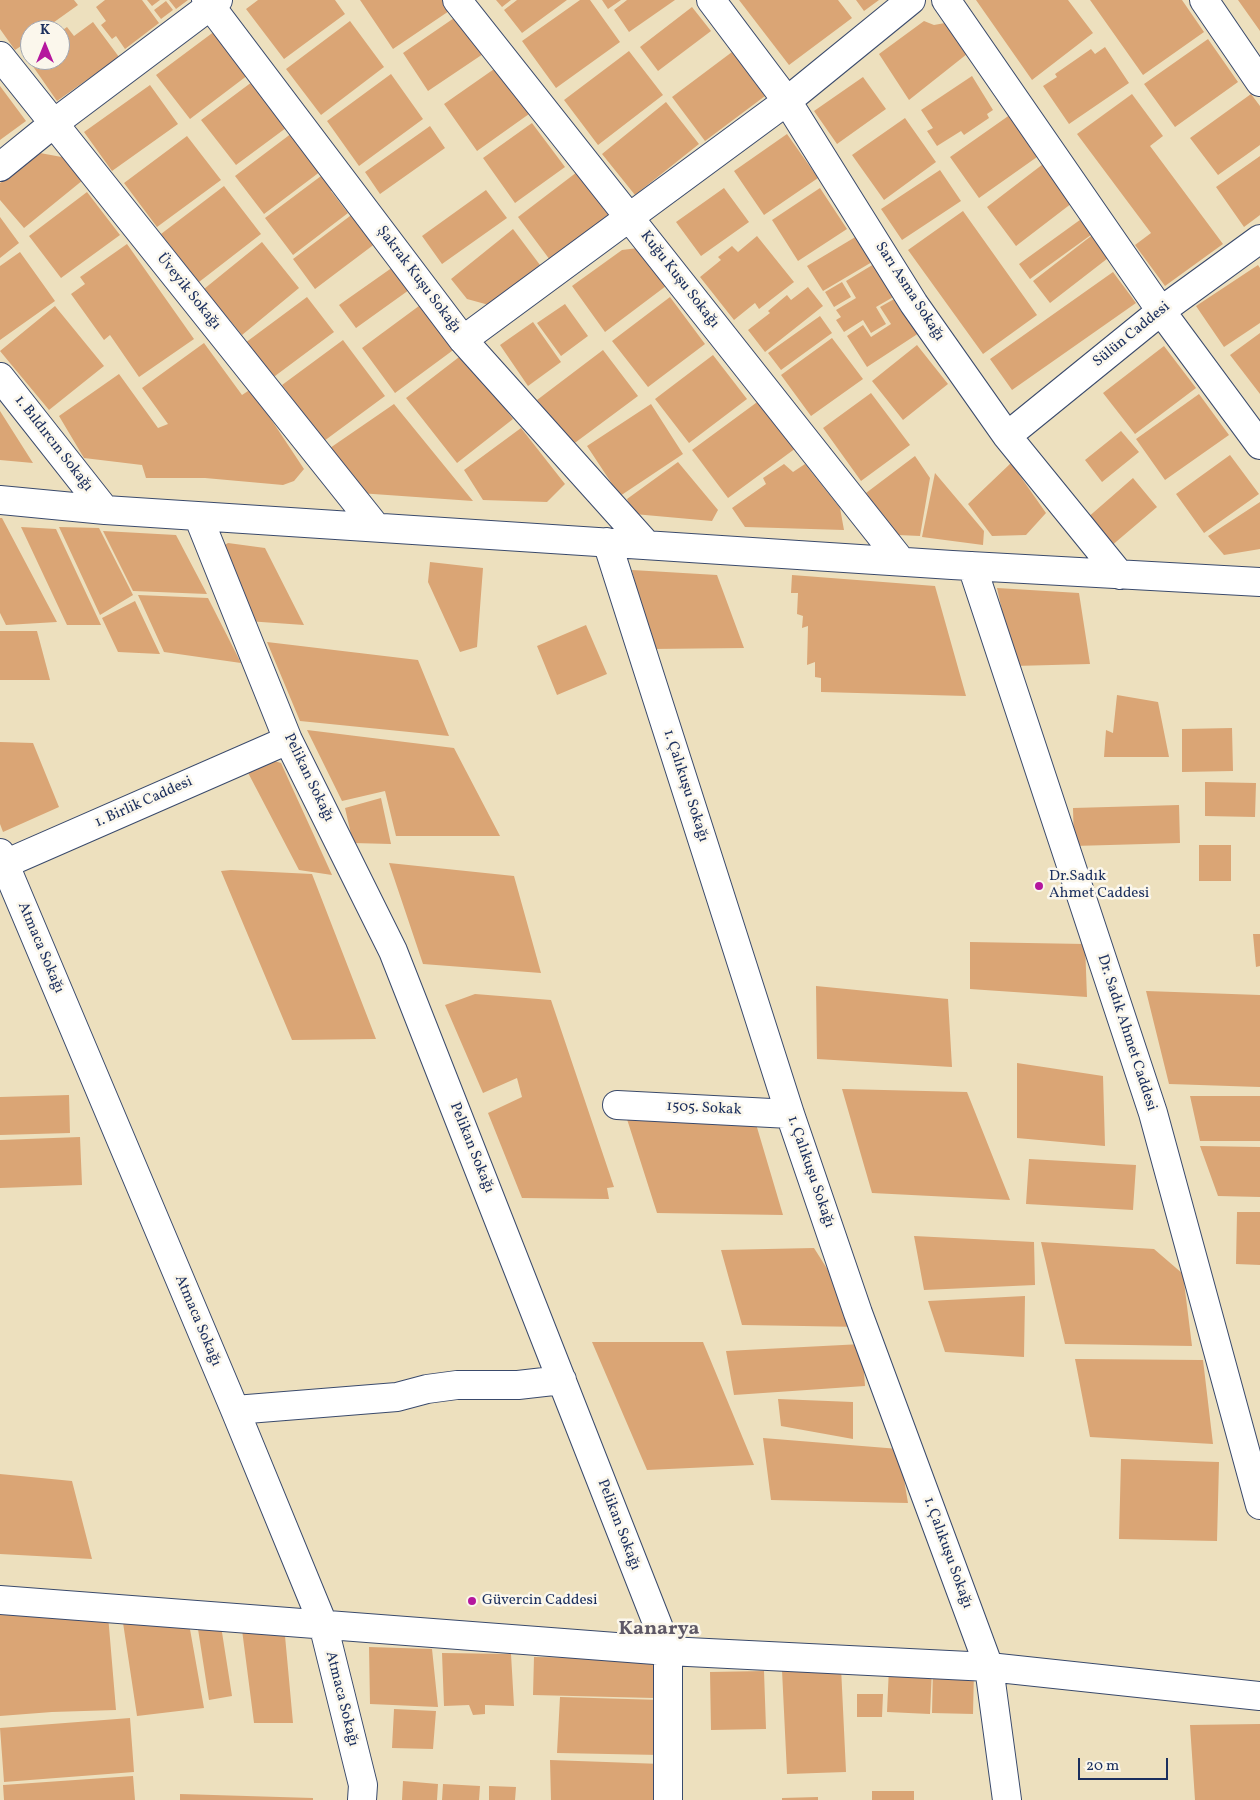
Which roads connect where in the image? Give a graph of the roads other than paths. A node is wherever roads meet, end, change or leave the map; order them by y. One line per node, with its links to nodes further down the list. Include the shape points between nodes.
1 (456, 0): 12 (street, Kuğu Kuşu Sokağı)
2 (711, 0): 9 (street, Sarı Asma Sokağı)
3 (910, 0): 9 (street)
4 (946, 0): 14 (street)
5 (1204, 0): 8 (street)
6 (211, 2): 10 (street); 15 (street, Şakrak Kuşu Sokağı)
7 (0, 56): 10 (street, Üveyik Sokağı)
8 (1260, 82)
9 (788, 101): 12 (street); 17 (street, Sarı Asma Sokağı, via 914,304)
10 (53, 124): 11 (street); 22 (street, Üveyik Sokağı)
11 (0, 167)
12 (630, 218): 15 (street); 25 (street, Kuğu Kuşu Sokağı)
13 (1260, 239): 14 (street, Sülün Caddesi)
14 (1160, 311): 17 (street, Sülün Caddesi); 18 (street)
15 (463, 340): 24 (street, Şakrak Kuşu Sokağı)
16 (0, 377): 20 (street, 1. Bıldırcın Sokağı)
17 (1007, 436): 27 (street, Sarı Asma Sokağı)
18 (1260, 445)
19 (0, 500): 20 (street)
20 (105, 510): 21 (street)
21 (198, 516): 22 (street); 29 (street, Pelikan Sokağı)
22 (376, 528): 23 (street)
23 (607, 542): 24 (street); 32 (street, 1. Çalıkuşu Sokağı)
24 (647, 545): 25 (street)
25 (901, 561): 26 (street)
26 (972, 566): 27 (street); 35 (street, Dr. Sadık Ahmet Caddesi, via 1153,1113)
27 (1120, 575): 28 (street)
28 (1260, 582)
29 (288, 740): 30 (street, 1. Birlik Caddesi); 33 (street, Pelikan Sokağı, via 393,951)
30 (2, 861): 34 (street, Atmaca Sokağı)
31 (617, 1105): 32 (street, 1505. Sokak)
32 (790, 1114): 39 (street, 1. Çalıkuşu Sokağı, via 858,1313)
33 (562, 1380): 34 (street, via 518,1386 457,1386 398,1397); 38 (street, Pelikan Sokağı)
34 (235, 1410): 37 (street, Atmaca Sokağı)
35 (1260, 1505)
36 (0, 1600): 37 (street)
37 (323, 1624): 38 (street); 41 (street, Atmaca Sokağı, via 363,1785)
38 (668, 1651): 39 (street); 42 (street, Pelikan Sokağı)
39 (989, 1667): 40 (street); 43 (street, 1. Çalıkuşu Sokağı)
40 (1260, 1696)
41 (362, 1800)
42 (668, 1800)
43 (1006, 1800)

